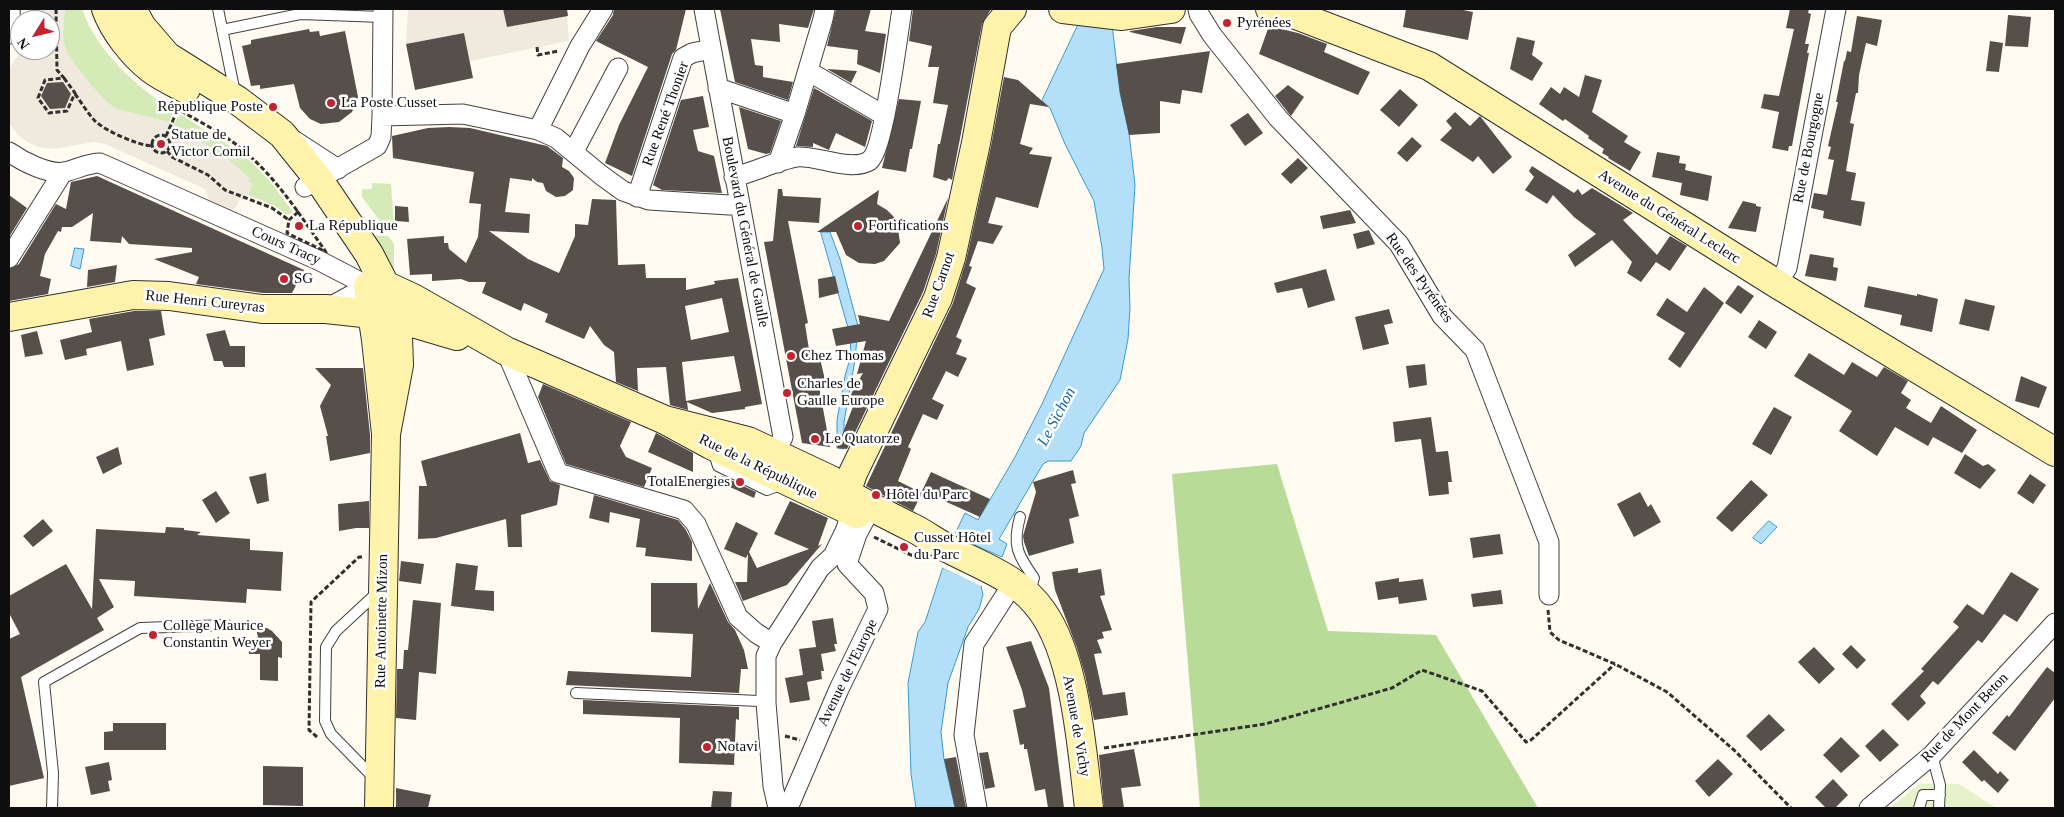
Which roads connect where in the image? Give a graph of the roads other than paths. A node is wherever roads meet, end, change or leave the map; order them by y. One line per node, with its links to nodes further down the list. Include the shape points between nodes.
1 (10, 9): 17 (street)
2 (106, 9): 32 (main road, via 126,42 152,69 232,116)
3 (132, 9): 22 (main road, via 166,56)
4 (218, 9): 16 (lane)
5 (603, 9): 26 (street, via 580,46)
6 (704, 9): 18 (street, Boulevard du Général de Gaulle)
7 (824, 9): 20 (street)
8 (902, 9): 25 (street)
9 (1012, 9): 48 (main road, Rue Carnot, via 997,27 976,143 953,248 940,290 853,473)
10 (1063, 9): 11 (main road, via 1122,16)
11 (1171, 9)
12 (1198, 9): 54 (street, Rue des Pyrénées, via 1212,35 1278,118 1399,244 1442,316 1475,350 1549,542)
13 (1270, 9): 36 (main road, Avenue du Général Leclerc, via 1296,15 1429,66)
14 (1836, 9): 36 (street, Rue de Bourgogne, via 1786,268)
15 (383, 13): 16 (lane, via 300,14); 24 (street)
16 (222, 30): 22 (lane)
17 (9, 34)
18 (711, 49): 21 (street, Boulevard du Général de Gaulle); 33 (street, Rue René Thonier, via 692,52 683,58)
19 (618, 68): 27 (street)
20 (808, 71): 23 (street); 25 (street)
21 (718, 88): 23 (street); 31 (street, Boulevard du Général de Gaulle)
22 (237, 100): 32 (main road, via 282,134)
23 (795, 114): 29 (street)
24 (382, 116): 26 (street, via 463,114); 32 (street, via 377,146)
25 (885, 116): 29 (street, via 875,154 869,161 858,165 797,157)
26 (538, 130): 27 (street)
27 (574, 151): 33 (street, via 601,175)
28 (9, 152): 30 (street, Cours Tracy, via 42,168)
29 (778, 164): 31 (street)
30 (63, 172): 35 (street); 37 (street, Cours Tracy, via 100,163)
31 (734, 177): 34 (street, Boulevard du Général de Gaulle)
32 (315, 187): 37 (main road, via 369,254)
33 (637, 197): 34 (street)
34 (740, 204): 47 (street, Boulevard du Général de Gaulle, via 783,437)
35 (9, 258)
36 (1777, 284): 46 (main road, Avenue du Général Leclerc)
37 (376, 285): 38 (street); 39 (main road); 41 (main road, Rue de la République, via 413,298)
38 (326, 309): 39 (main road, Rue Henri Cureyras); 40 (main road, Rue Henri Cureyras, via 262,310 169,296 133,295)
39 (384, 316): 41 (main road, Rue de la République); 43 (main road, Rue Antoinette Mizon); 45 (main road, Rue Antoinette Mizon)
40 (9, 317)
41 (433, 320): 42 (main road, Rue de la République); 43 (main road)
42 (506, 351): 44 (main road, Rue de la République); 57 (street, via 558,474 684,510 696,524 738,617)
43 (399, 365): 45 (main road, Rue Antoinette Mizon)
44 (665, 420): 47 (main road, Rue de la République, via 710,445); 47 (main road, Rue de la République, via 748,441)
45 (386, 434): 53 (main road, Rue Antoinette Mizon)
46 (2055, 452)
47 (776, 469): 48 (main road, Rue de la République, via 832,480)
48 (855, 513): 50 (main road, Avenue de Vichy, via 908,538); 50 (main road, Avenue de Vichy, via 893,520); 51 (street, via 846,529)
49 (1020, 518): 52 (lane, via 1015,534 1020,557 1034,578)
50 (949, 550): 52 (main road, Avenue de Vichy)
51 (840, 560): 57 (street, via 820,568); 61 (street, Avenue de l'Europe, via 874,593 878,609)
52 (1012, 582): 68 (street, via 974,644 964,735); 69 (main road, Avenue de Vichy, via 1043,612 1065,662 1079,721)
53 (382, 587): 64 (main road, Rue Antoinette Mizon); 64 (lane, via 336,631 326,647 325,721 330,734)
54 (1549, 595)
55 (2055, 623): 60 (street, Rue de Mont Beton)
56 (227, 625): 65 (lane, via 140,628 44,682 53,774)
57 (772, 642): 59 (street, via 766,656)
58 (576, 693): 59 (lane)
59 (766, 703): 62 (street)
60 (1932, 755): 63 (lane); 70 (street, Rue de Mont Beton)
61 (797, 784): 62 (street, via 780,790); 67 (street, Avenue de l'Europe)
62 (773, 786): 66 (street)
63 (1940, 795): 71 (lane, via 1923,795); 72 (lane)
64 (379, 796)
65 (52, 808)
66 (778, 808)
67 (788, 808)
68 (977, 808)
69 (1089, 808)
70 (1869, 808)
71 (1919, 808)
72 (1939, 808)

